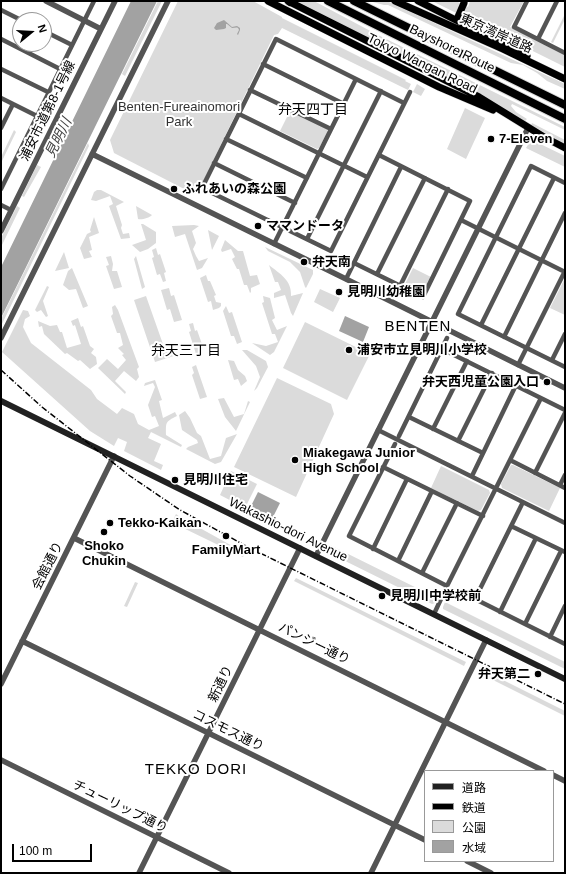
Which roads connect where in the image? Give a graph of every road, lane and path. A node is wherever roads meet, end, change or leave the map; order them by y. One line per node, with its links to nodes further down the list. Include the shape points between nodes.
1 (46, 1): 16 (street)
2 (94, 1): 16 (street)
3 (115, 1): 18 (street, 浦安市道第8-1号線)
4 (168, 1): 48 (street)
5 (268, 1): 41 (highway, Tokyo Wangan Road, via 439,87)
6 (289, 1): 41 (highway, via 479,97)
7 (328, 1): 42 (highway, Bayshore Route)
8 (354, 1): 38 (highway, Bayshore Route)
9 (395, 1): 29 (highway, 東京湾岸道路)
10 (418, 1): 17 (highway)
11 (527, 1): 21 (street, via 514,28)
12 (557, 1): 21 (street)
13 (463, 2): 17 (highway)
14 (1, 10): 15 (street)
15 (12, 16)
16 (84, 20): 18 (street); 22 (street)
17 (459, 21): 29 (highway, via 544,65)
18 (101, 28): 63 (street, 浦安市道第8-1号線)
19 (52, 35): 22 (street)
20 (1, 39): 26 (street)
21 (538, 40): 24 (street)
22 (72, 45): 26 (street)
23 (565, 46): 24 (street)
24 (564, 52)
25 (263, 64): 28 (street, via 276,39); 30 (street); 37 (street)
26 (60, 68): 32 (street)
27 (1, 69): 32 (street)
28 (356, 79): 31 (street); 37 (street)
29 (565, 79)
30 (250, 90): 39 (street); 45 (street)
31 (381, 91): 35 (street); 52 (street)
32 (48, 92): 40 (street)
33 (410, 92): 35 (street)
34 (1, 98): 36 (street)
35 (404, 103): 50 (street)
36 (13, 104): 40 (street); 43 (street)
37 (344, 104): 45 (street)
38 (565, 105)
39 (239, 114): 46 (street); 49 (street)
40 (37, 116): 59 (street)
41 (512, 117): 44 (highway, Tokyo Wangan Road)
42 (565, 119)
43 (1, 128)
44 (528, 128): 47 (highway, Tokyo Wangan Road); 67 (street)
45 (331, 129): 49 (street)
46 (226, 139): 51 (street); 55 (street)
47 (565, 148)
48 (92, 154): 71 (street); 83 (street)
49 (320, 154): 52 (street); 55 (street)
50 (379, 155): 53 (street); 54 (street)
51 (214, 163): 61 (street); 66 (street, via 202,188)
52 (343, 166): 54 (street); 70 (street)
53 (402, 167): 56 (street); 74 (street)
54 (367, 177): 70 (street, via 331,251)
55 (307, 178): 61 (street)
56 (425, 178): 60 (street); 76 (street)
57 (554, 178): 58 (street); 69 (street, via 531,166); 72 (street)
58 (565, 183)
59 (1, 189)
60 (448, 189): 65 (street, via 470,201); 78 (street)
61 (295, 203): 66 (street)
62 (1, 204): 63 (street)
63 (11, 210): 68 (street, 浦安市道第8-1号線)
64 (565, 213): 73 (street)
65 (461, 220): 67 (street); 78 (street, via 423,297)
66 (283, 227): 70 (street); 71 (street)
67 (478, 229): 69 (street); 79 (street)
68 (1, 231)
69 (496, 238): 72 (street); 80 (street, via 458,314)
70 (307, 239)
71 (274, 244): 77 (street)
72 (518, 249): 73 (street); 80 (street)
73 (542, 260): 75 (street); 82 (street)
74 (354, 263): 76 (street); 77 (street)
75 (565, 272): 85 (street)
76 (377, 274): 78 (street)
77 (346, 279): 79 (street)
78 (400, 286)
79 (432, 322): 89 (street); 100 (street)
80 (481, 325): 82 (street)
81 (565, 334): 87 (street)
82 (504, 336): 85 (street)
83 (1, 338)
84 (447, 338): 86 (street)
85 (527, 348): 87 (street); 89 (street)
86 (442, 349): 88 (street); 98 (street)
87 (552, 360): 90 (street)
88 (467, 361): 91 (street); 99 (street)
89 (518, 365): 93 (street)
90 (565, 367)
91 (492, 373): 92 (street); 102 (street)
92 (516, 386): 94 (street); 104 (street)
93 (565, 388)
94 (541, 398): 96 (street); 106 (street)
95 (1, 401): 105 (main road, Wakashio-dori Avenue)
96 (565, 410)
97 (565, 413): 108 (street)
98 (409, 416): 99 (street); 101 (street)
99 (433, 428): 102 (street)
100 (378, 430): 110 (street); 126 (street)
101 (399, 436)
102 (458, 441): 104 (street)
103 (395, 444): 107 (street)
104 (483, 453): 110 (street)
105 (114, 456): 121 (street, 会館通り); 123 (main road, Wakashio-dori Avenue)
106 (510, 460): 108 (street); 114 (street)
107 (383, 467): 111 (street); 124 (street, via 349,536)
108 (535, 472): 112 (street)
109 (565, 475): 112 (street)
110 (472, 476): 114 (street)
111 (408, 479): 115 (street); 124 (street)
112 (560, 485): 113 (street)
113 (565, 488)
114 (495, 489): 116 (street); 118 (street)
115 (432, 491): 117 (street); 127 (street)
116 (522, 502): 119 (street); 120 (street)
117 (457, 503): 118 (street); 128 (street)
118 (482, 516): 129 (street)
119 (565, 523)
120 (511, 526): 122 (street); 131 (street, via 474,599)
121 (74, 538): 134 (street, パンジー通り); 137 (street, 会館通り)
122 (536, 538): 125 (street); 131 (street)
123 (300, 548): 126 (main road, Wakashio-dori Avenue); 134 (street, 新通り)
124 (373, 549): 127 (street)
125 (563, 552): 133 (street)
126 (316, 556): 132 (main road, Wakashio-dori Avenue)
127 (398, 561): 128 (street)
128 (422, 573): 129 (street)
129 (447, 586): 132 (street)
130 (565, 606): 135 (street)
131 (500, 612): 133 (street)
132 (434, 614): 136 (main road, Wakashio-dori Avenue)
133 (525, 624): 135 (street)
134 (260, 630): 141 (street, パンジー通り); 142 (street, 新通り)
135 (550, 636): 138 (street)
136 (486, 640): 139 (main road, Wakashio-dori Avenue); 141 (street)
137 (22, 641): 140 (street, 会館通り); 142 (street, コスモス通り)
138 (565, 644)
139 (565, 679)
140 (1, 684)
141 (446, 722): 144 (street, パンジー通り); 147 (street)
142 (209, 733): 147 (street, コスモス通り); 148 (street, 新通り)
143 (1, 760): 148 (street, チューリップ通り)
144 (542, 770)
145 (554, 776): 146 (street)
146 (565, 781)
147 (394, 825): 149 (street, コスモス通り); 153 (street)
148 (157, 837): 151 (street, 新通り); 152 (street, チューリップ通り)
149 (424, 840)
150 (469, 862): 154 (street)
151 (139, 873)
152 (229, 873)
153 (371, 873)
154 (491, 873)

